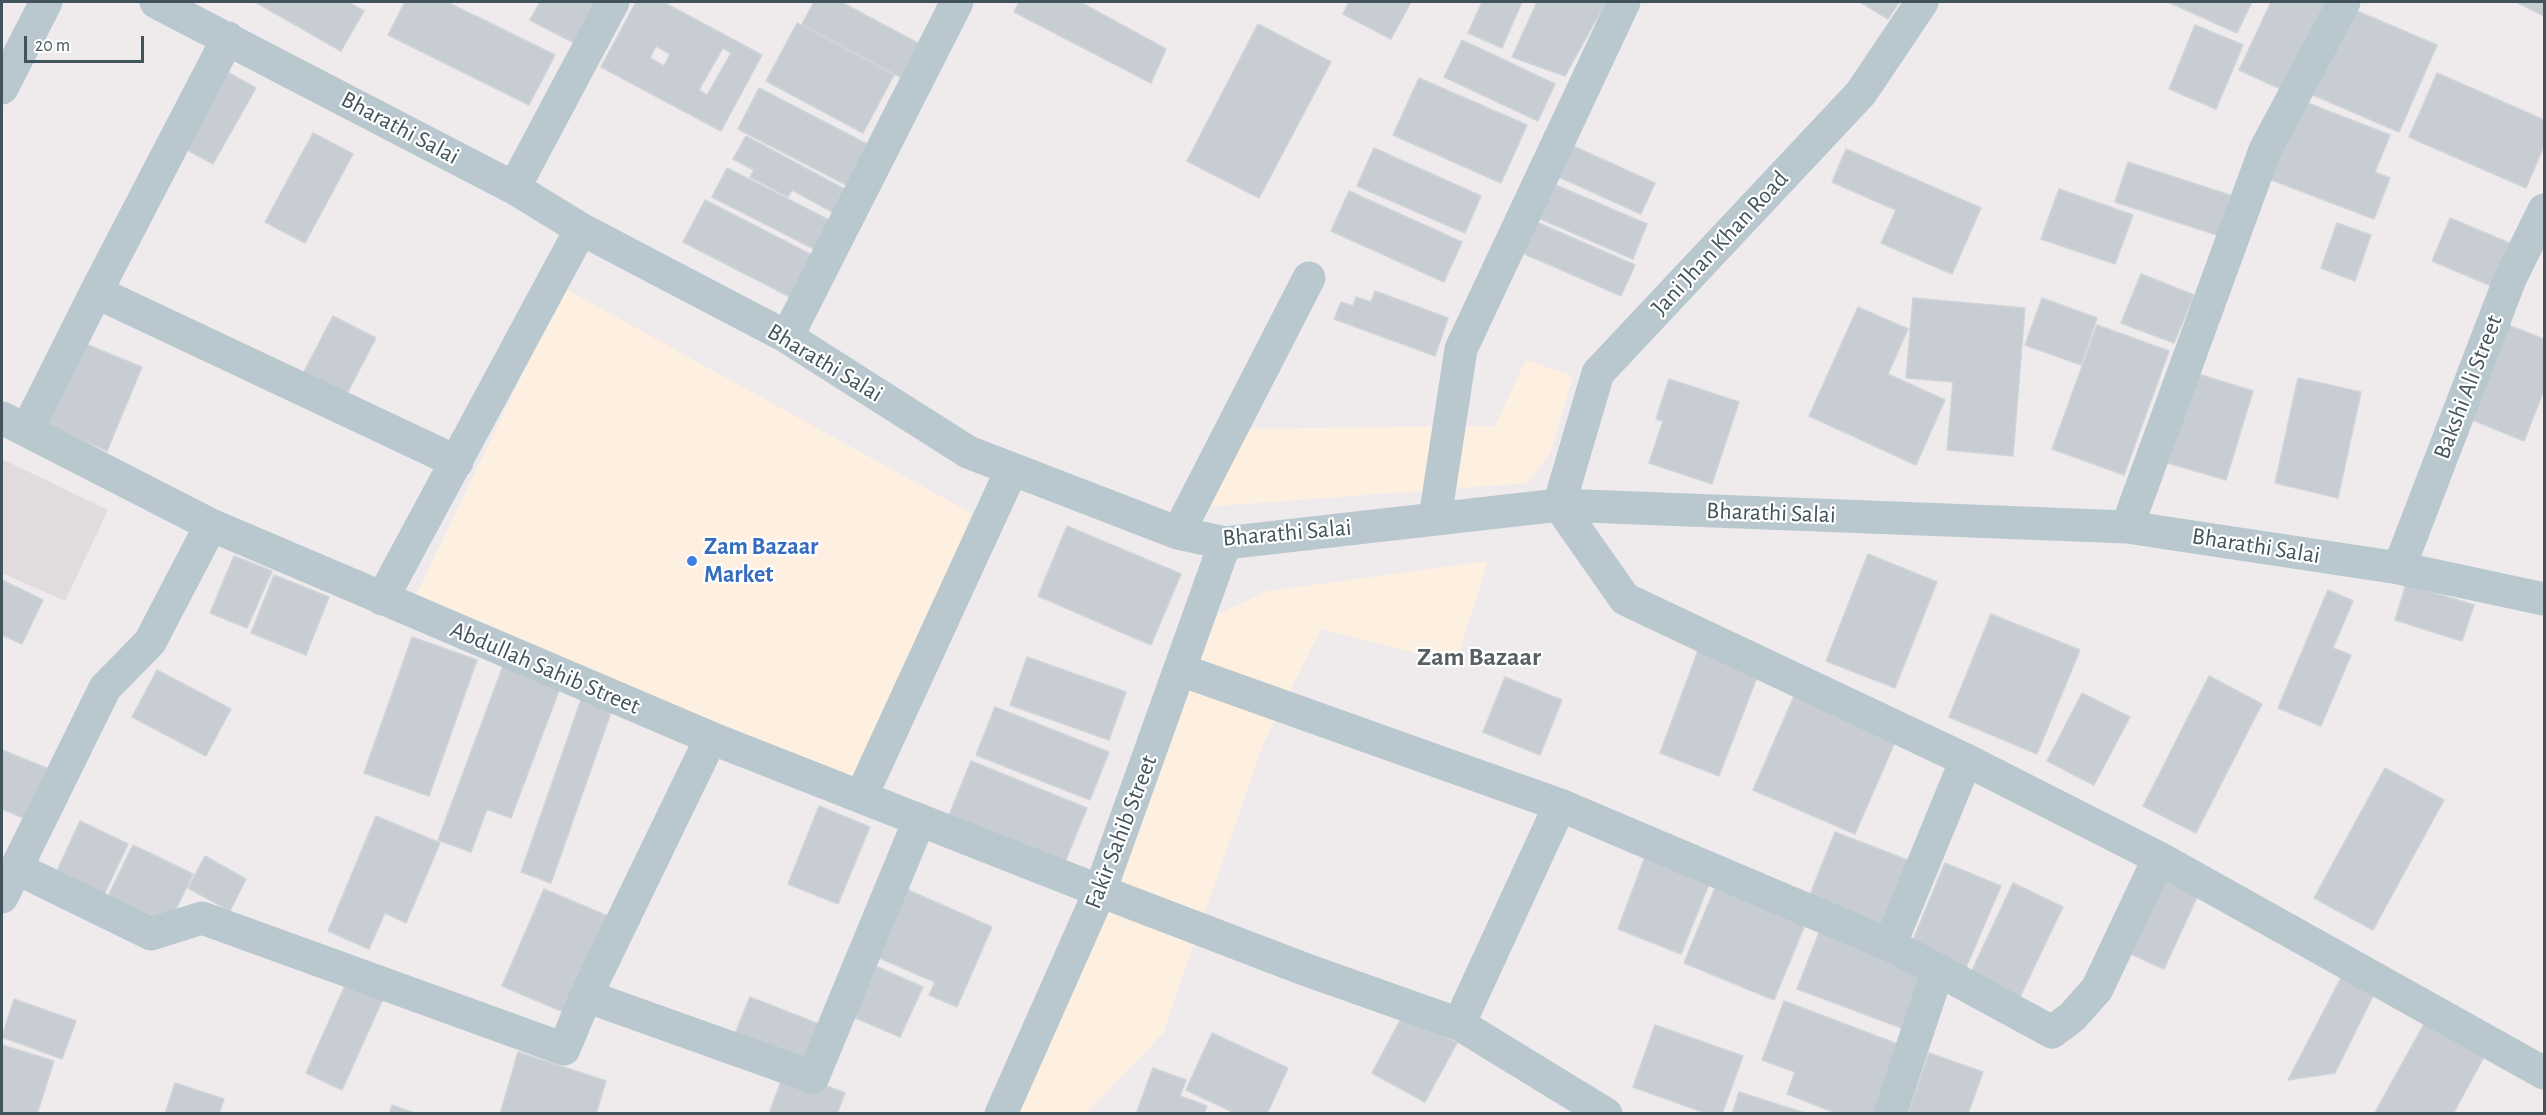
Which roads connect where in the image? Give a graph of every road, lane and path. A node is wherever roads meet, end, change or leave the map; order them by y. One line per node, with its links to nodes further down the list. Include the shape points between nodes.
1 (46, 2): 9 (street)
2 (613, 2): 10 (street)
3 (957, 2): 15 (street)
4 (1624, 2): 20 (street, via 1461,349)
5 (1922, 2): 19 (street, Jani Jhan Khan Road, via 1861,93 1598,373)
6 (2344, 2): 22 (street, via 2265,150)
7 (172, 6): 8 (street, Bharathi Salai)
8 (228, 38): 10 (street, Bharathi Salai); 14 (street)
9 (2, 88)
10 (514, 188): 12 (street, Bharathi Salai)
11 (2544, 210): 25 (street, Bakshi Ali Street, via 2510,279)
12 (580, 229): 15 (street, Bharathi Salai); 17 (street)
13 (1309, 278): 23 (street)
14 (96, 292): 16 (street); 17 (street)
15 (787, 338): 18 (street, Bharathi Salai, via 968,452)
16 (14, 424): 21 (street, Abdullah Sahib Street)
17 (457, 462): 26 (street)
18 (1011, 469): 23 (street, Bharathi Salai); 31 (street)
19 (1559, 505): 20 (street, Bharathi Salai); 22 (street, Bharathi Salai); 30 (street, via 1624,599)
20 (1435, 518): 24 (street, Bharathi Salai)
21 (211, 525): 26 (street, Abdullah Sahib Street); 35 (street, via 150,642 105,688)
22 (2127, 527): 25 (street, Bharathi Salai)
23 (1178, 533): 24 (street, Bharathi Salai)
24 (1224, 543): 28 (street, Fakir Sahib Street)
25 (2398, 568): 27 (street, Bharathi Salai)
26 (382, 599): 29 (street, Abdullah Sahib Street)
27 (2544, 599)
28 (1180, 670): 32 (street); 36 (street, Fakir Sahib Street)
29 (711, 738): 31 (street, Abdullah Sahib Street); 40 (street)
30 (1966, 760): 34 (street); 38 (street)
31 (861, 797): 33 (street, Abdullah Sahib Street)
32 (1560, 805): 38 (street); 41 (street)
33 (919, 821): 36 (street, Abdullah Sahib Street); 40 (street, via 813,1077)
34 (2159, 858): 39 (street, via 2097,989 2052,1032); 42 (street)
35 (16, 868): 37 (street); 40 (street, via 151,934 202,918 564,1049)
36 (1100, 891): 41 (street, Abdullah Sahib Street); 43 (street, Fakir Sahib Street)
37 (2, 897)
38 (1890, 945): 39 (street)
39 (1938, 970): 45 (street)
40 (586, 996)
41 (1459, 1024): 44 (street, Abdullah Sahib Street)
42 (2544, 1073)
43 (1001, 1113)
44 (1606, 1113)
45 (1890, 1113)

